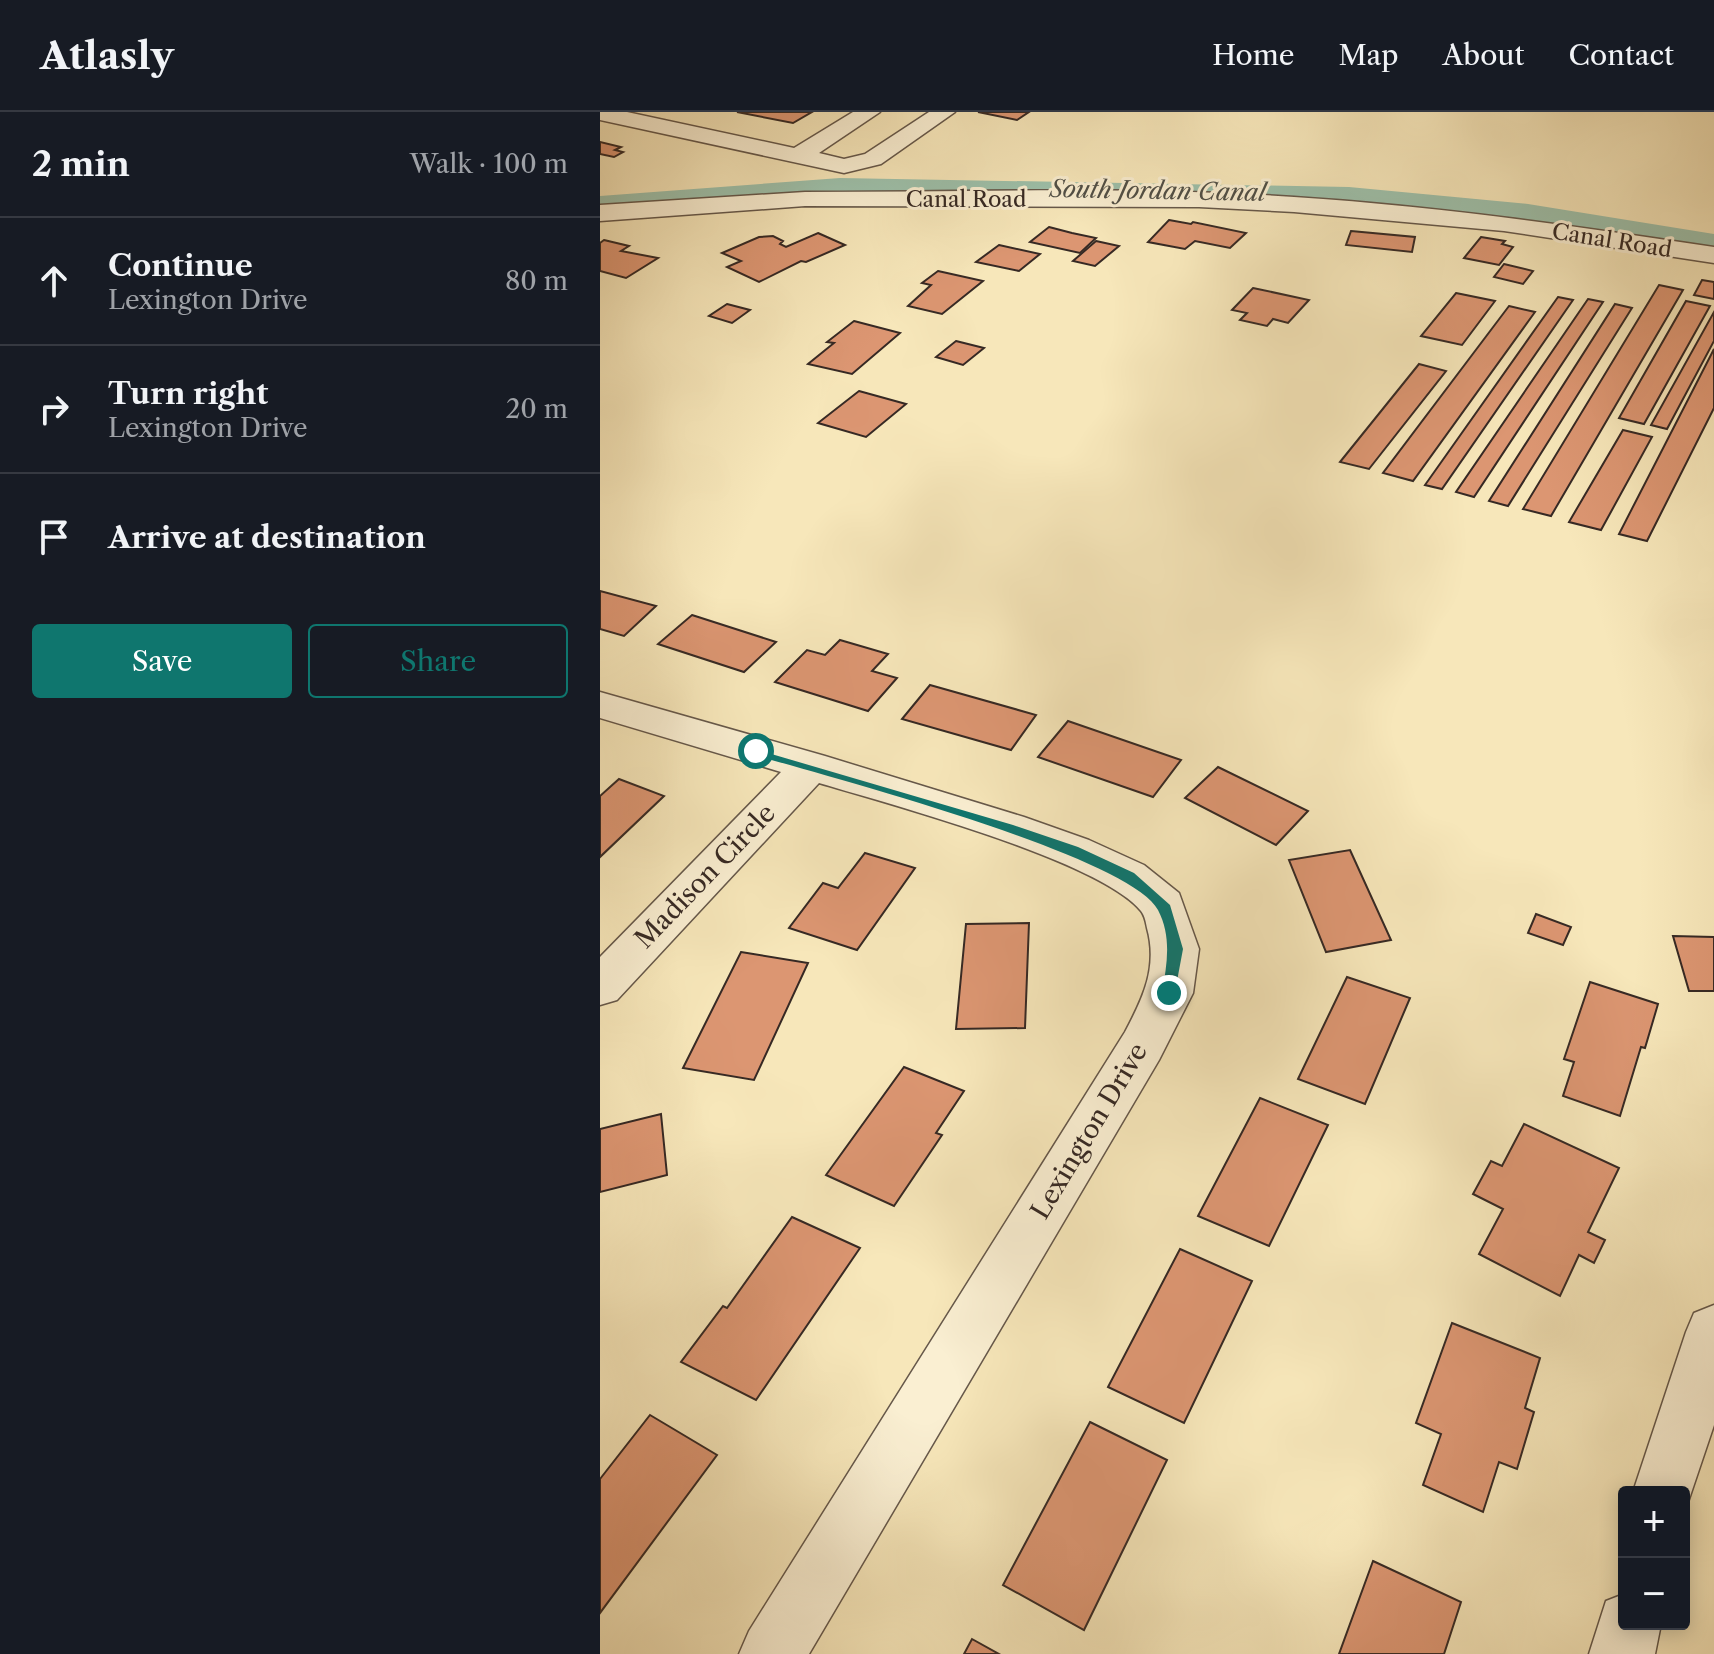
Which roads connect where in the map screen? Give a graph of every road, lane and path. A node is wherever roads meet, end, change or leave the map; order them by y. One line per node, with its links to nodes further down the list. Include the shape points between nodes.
1 (869, 112): 4 (street)
2 (944, 112): 4 (street, via 873,159 844,166)
3 (600, 113): 4 (street)
4 (798, 156)
5 (600, 213): 6 (street, Canal Road, via 805,199 1199,200 1504,223)
6 (1714, 255)
7 (600, 705): 8 (street, Lexington Drive)
8 (811, 766): 9 (street, Madison Circle); 13 (street, Lexington Drive, via 1022,832 1129,876 1163,905 1176,949 1169,993 1142,1046)
9 (600, 987)
10 (1714, 1332): 11 (street)
11 (1665, 1486)
12 (1628, 1630): 14 (street)
13 (772, 1654)
14 (1622, 1654)

